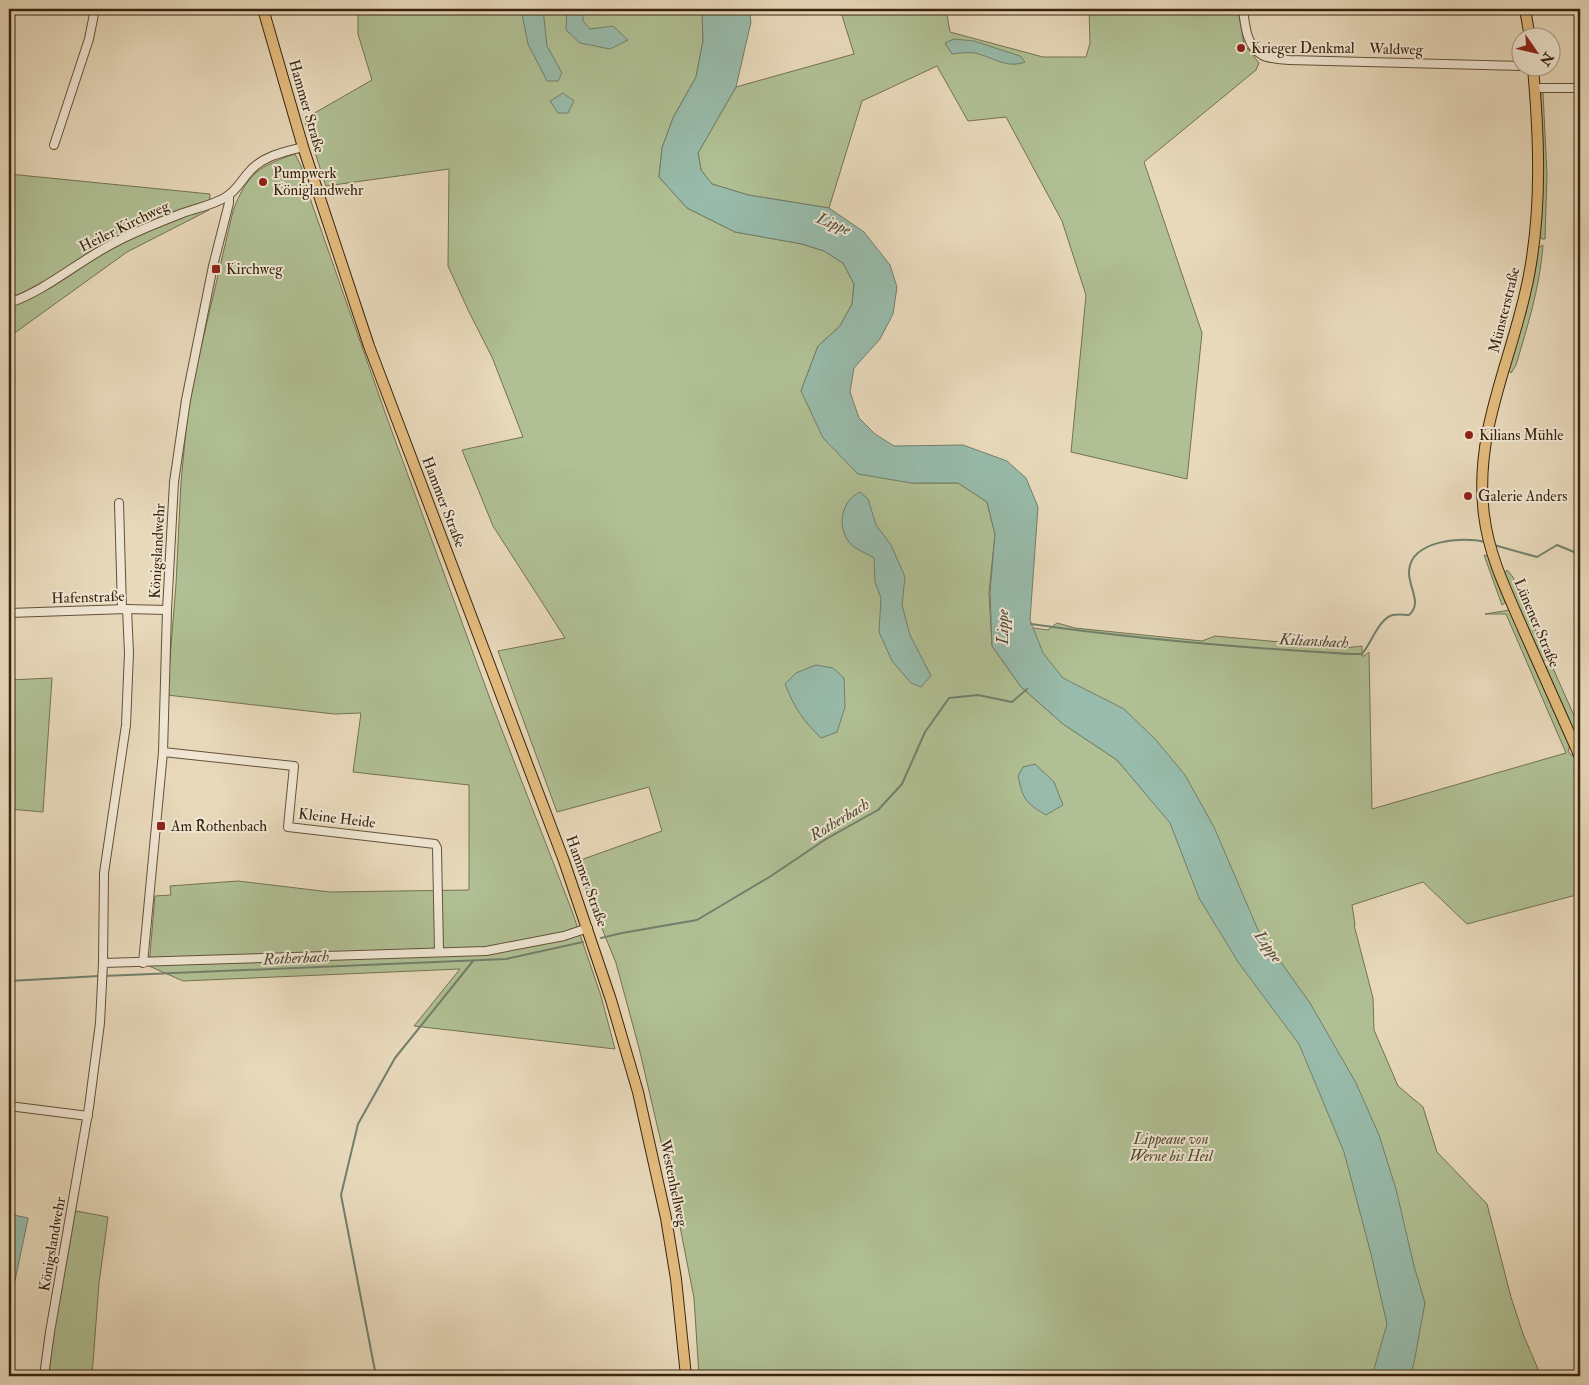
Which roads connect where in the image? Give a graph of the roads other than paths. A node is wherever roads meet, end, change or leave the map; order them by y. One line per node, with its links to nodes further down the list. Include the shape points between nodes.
1 (95, 9): 11 (street)
2 (264, 9): 12 (main road, Hammer Straße)
3 (1243, 9): 6 (street, Waldweg, via 1246,32 1262,56 1289,60)
4 (1525, 9): 5 (main road)
5 (1528, 28)
6 (1512, 66)
7 (1580, 76): 10 (street)
8 (1534, 78): 9 (main road, Münsterstraße)
9 (1535, 88): 10 (street); 16 (main road, Münsterstraße, via 1538,189 1534,242 1522,307 1490,418 1482,467 1484,515)
10 (1580, 88)
11 (54, 145)
12 (303, 147): 13 (street, via 265,159); 22 (main road, Hammer Straße, via 373,355)
13 (229, 195): 14 (street, Heiler Kirchweg, via 113,243 44,287); 18 (street, Königslandwehr, via 186,400 174,482)
14 (9, 304)
15 (119, 503): 17 (street, Königslandwehr)
16 (1492, 556): 21 (main road, Lünener Straße)
17 (125, 609): 18 (street, Hafenstraße); 19 (street, Hafenstraße); 24 (street, Königslandwehr, via 129,653 126,725 104,873)
18 (167, 610): 20 (street, Königslandwehr)
19 (9, 613)
20 (163, 752): 23 (street, Kleine Heide, via 294,766 288,827 435,844); 25 (street, Königslandwehr)
21 (1580, 757)
22 (588, 928): 23 (street, via 501,949); 26 (main road, Hammer Straße)
23 (438, 952): 25 (street)
24 (103, 963): 25 (street); 28 (street, Königslandwehr, via 100,1022)
25 (143, 963)
26 (611, 1000): 30 (main road, Westenhellweg, via 638,1092 666,1218)
27 (9, 1106): 28 (street)
28 (88, 1116): 29 (street, Königslandwehr)
29 (44, 1376)
30 (686, 1376)

